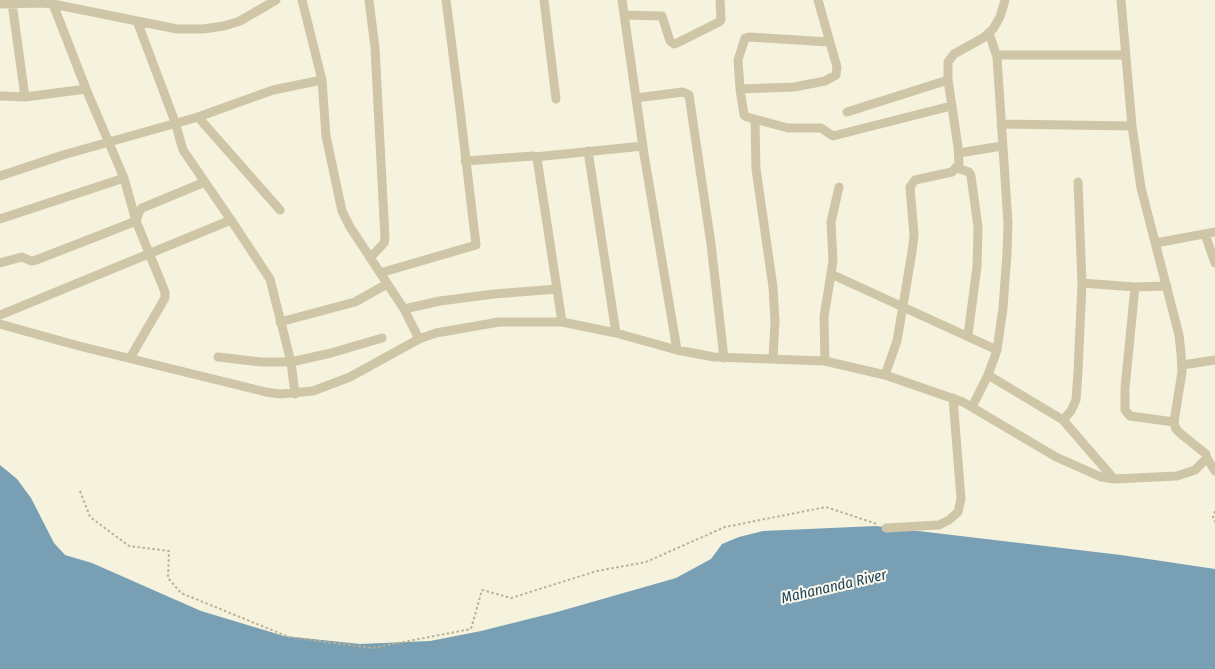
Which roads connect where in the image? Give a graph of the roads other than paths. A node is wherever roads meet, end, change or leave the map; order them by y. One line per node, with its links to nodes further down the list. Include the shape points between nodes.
1 (276, 0): 15 (street, via 240,21 224,26 177,28)
2 (302, 0): 20 (street)
3 (369, 0): 56 (street, via 375,48 385,238)
4 (446, 0): 41 (street)
5 (544, 0): 27 (street)
6 (622, 0): 14 (street)
7 (720, 0): 14 (street, via 719,22 677,43 671,42 661,15)
8 (818, 0): 17 (street)
9 (1005, 0): 16 (street, via 1000,17)
10 (1122, 0): 18 (street)
11 (12, 3): 12 (street); 13 (street); 25 (street)
12 (0, 4)
13 (53, 4): 15 (street); 22 (street)
14 (624, 15): 26 (street)
15 (137, 21): 32 (street)
16 (989, 33): 19 (street); 21 (street, via 950,57)
17 (829, 42): 23 (street, via 837,72 832,78 794,87); 23 (street, via 745,38 738,60)
18 (1125, 55): 19 (street, via 1001,54); 34 (street)
19 (997, 57): 33 (street)
20 (322, 80): 30 (street, via 273,90); 56 (street, via 326,136 342,211)
21 (948, 80): 28 (street); 29 (street)
22 (86, 89): 25 (street); 35 (street)
23 (740, 90): 31 (street, via 743,113)
24 (0, 96): 25 (street)
25 (25, 97)
26 (636, 98): 36 (street); 80 (street, via 683,92 688,95 711,244)
27 (556, 99)
28 (951, 106): 31 (street, via 833,136 821,128 788,128); 39 (street)
29 (847, 112)
30 (198, 117): 32 (street); 48 (street)
31 (754, 120): 81 (street, via 758,190 773,287)
32 (175, 122): 35 (street); 45 (street, via 181,146)
33 (1001, 124): 34 (street); 37 (street)
34 (1132, 126): 54 (street, via 1141,188)
35 (108, 143): 43 (street); 44 (street)
36 (644, 146): 38 (street); 76 (street)
37 (1002, 146): 39 (street); 77 (street, via 1008,230)
38 (588, 152): 40 (street); 72 (street)
39 (959, 153): 42 (street)
40 (535, 157): 41 (street); 65 (street)
41 (465, 160): 59 (street, via 476,245)
42 (957, 168): 66 (street, via 916,180 910,186 914,235); 73 (street, via 971,176 978,227 977,267)
43 (0, 176)
44 (124, 178): 49 (street); 50 (street)
45 (204, 182): 50 (street, via 142,208); 51 (street)
46 (1078, 182): 61 (street)
47 (839, 187): 60 (street, via 831,222)
48 (280, 210)
49 (0, 219)
50 (136, 220): 55 (street); 57 (street, via 36,260 22,257)
51 (231, 220): 55 (street); 69 (street, via 270,280)
52 (1215, 232): 53 (street)
53 (1205, 234): 54 (street); 58 (street)
54 (1156, 244): 63 (street)
55 (149, 253): 68 (street); 79 (street, via 165,298)
56 (370, 258): 59 (street)
57 (0, 263)
58 (1215, 263)
59 (380, 273): 62 (street)
60 (831, 274): 66 (street); 83 (street, via 824,317)
61 (1082, 283): 64 (street); 91 (street, via 1076,400)
62 (387, 284): 67 (street); 69 (street, via 355,302)
63 (1167, 286): 64 (street); 85 (street, via 1179,335)
64 (1135, 287): 92 (street, via 1125,410 1130,416)
65 (557, 289): 67 (street, via 440,301); 70 (street)
66 (904, 307): 73 (street); 87 (street)
67 (404, 310): 75 (street)
68 (0, 315)
69 (280, 322): 84 (street)
70 (562, 322): 72 (street); 75 (street, via 499,322)
71 (0, 324): 79 (street)
72 (616, 333): 76 (street)
73 (968, 336): 77 (street)
74 (382, 338): 84 (street)
75 (420, 339): 88 (street, via 350,377)
76 (677, 350): 80 (street)
77 (997, 350): 86 (street)
78 (218, 357): 84 (street)
79 (130, 358): 88 (street, via 266,392)
80 (724, 358): 81 (street)
81 (773, 358): 83 (street)
82 (1215, 360): 85 (street)
83 (825, 361): 87 (street)
84 (291, 362): 88 (street)
85 (1182, 365): 92 (street)
86 (988, 374): 90 (street); 91 (street)
87 (885, 375): 89 (street)
88 (296, 394)
89 (953, 398): 90 (street); 96 (street, via 961,499 958,512 939,525)
90 (972, 407): 95 (street, via 1056,457 1101,477)
91 (1063, 420): 95 (street)
92 (1174, 422): 93 (street, via 1181,434)
93 (1207, 458): 94 (street); 95 (street, via 1194,470 1176,476)
94 (1215, 471)
95 (1114, 478)
96 (886, 528)

